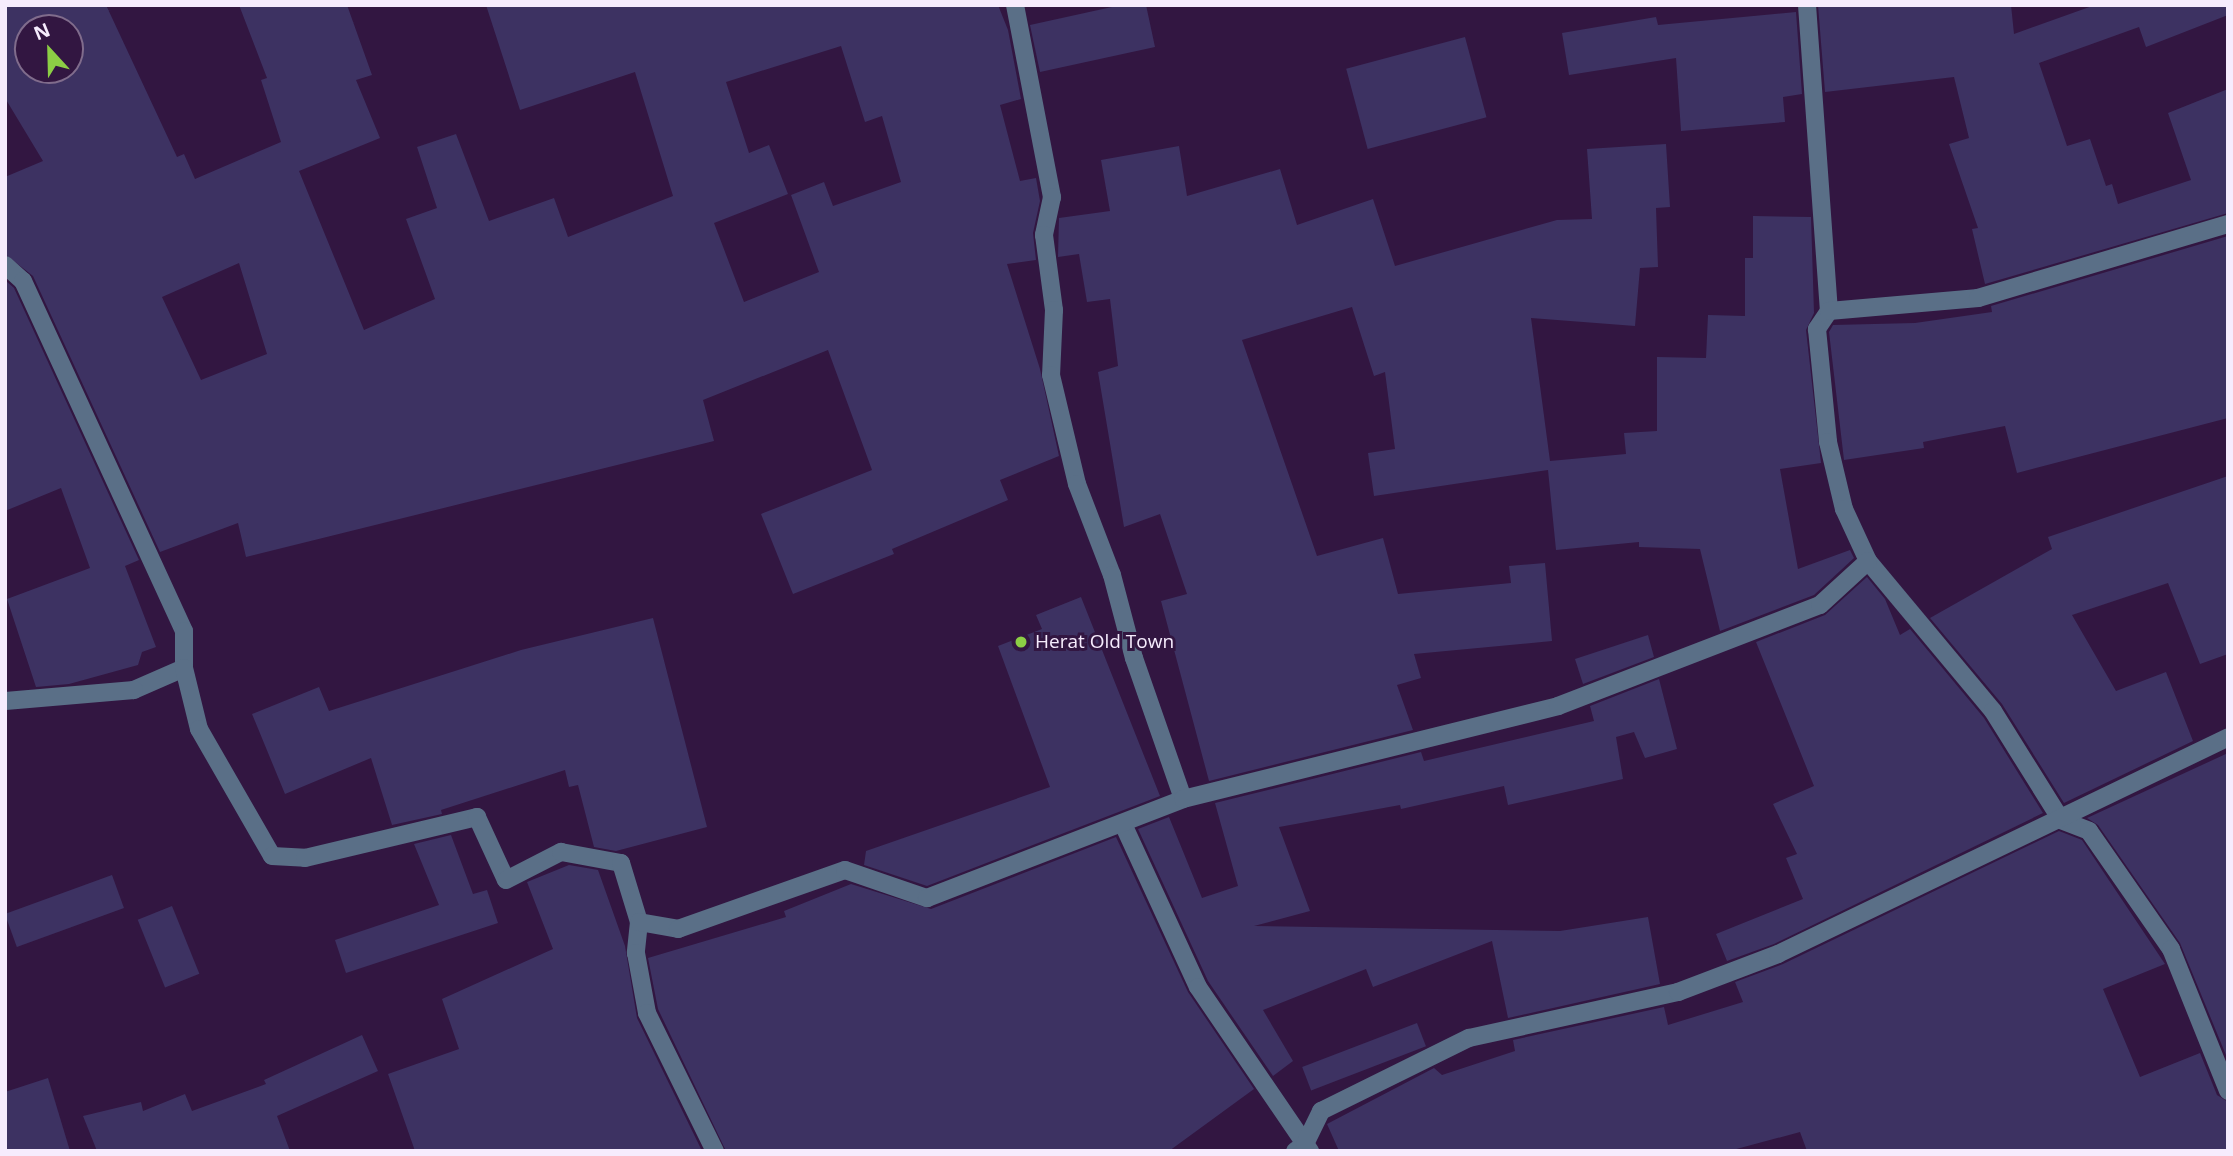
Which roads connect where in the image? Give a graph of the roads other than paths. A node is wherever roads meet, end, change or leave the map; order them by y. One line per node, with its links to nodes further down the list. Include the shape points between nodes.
1 (1015, 5): 10 (street, via 1052,197 1044,235 1054,310 1051,375 1077,484 1112,575 1134,658)
2 (1807, 5): 5 (street)
3 (2228, 224): 5 (street, via 1978,298)
4 (5, 265): 7 (street, via 23,281 184,631)
5 (1829, 311): 6 (street, via 1817,329 1828,442 1844,509)
6 (1868, 561): 10 (street, via 1821,605 1558,706); 11 (street, via 1993,711)
7 (184, 668): 8 (street, via 134,690); 13 (street, via 200,729 272,856 305,858 477,817 506,880 561,852 621,863)
8 (5, 701)
9 (2228, 737): 11 (street)
10 (1183, 799): 12 (street)
11 (2061, 820): 14 (street, via 2089,831 2171,949); 15 (street, via 1778,954 1678,992 1469,1038 1321,1111)
12 (1123, 824): 13 (street, via 927,898 845,870 678,929); 15 (street, via 1198,987)
13 (639, 922): 16 (street, via 636,953 648,1013)
14 (2228, 1091)
15 (1304, 1148)
16 (716, 1151)

